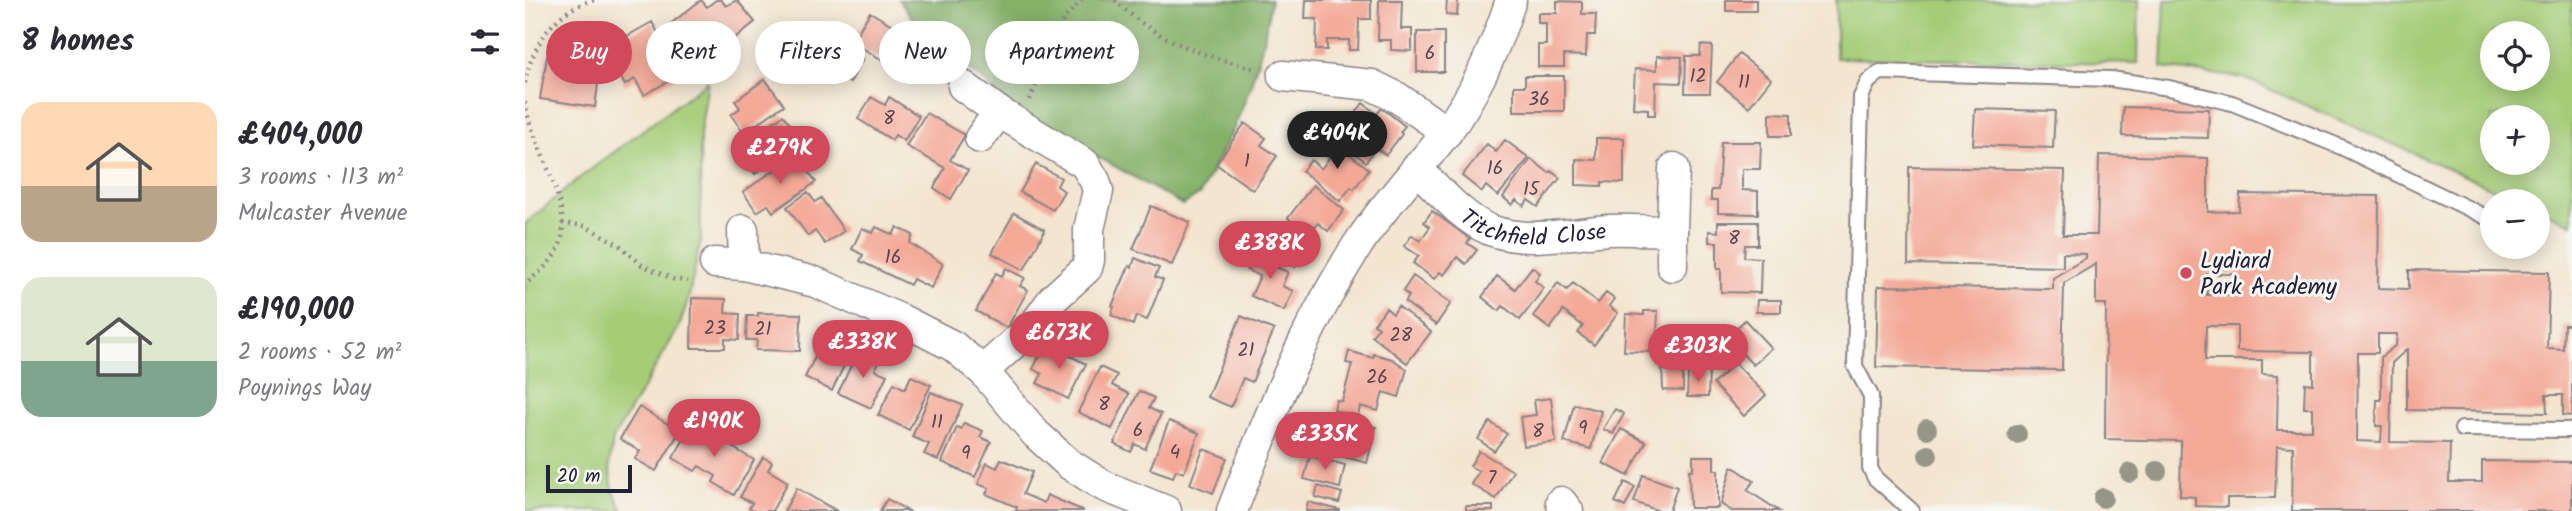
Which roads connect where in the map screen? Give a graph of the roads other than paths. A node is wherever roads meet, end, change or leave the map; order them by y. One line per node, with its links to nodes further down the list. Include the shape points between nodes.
1 (1511, 0): 5 (street, via 1482,70)
2 (1283, 76): 5 (street, via 1372,85)
3 (963, 86): 4 (street)
4 (1008, 118): 6 (street); 15 (street, via 1085,164 1098,191 1089,229 1087,268)
5 (1447, 132): 8 (street)
6 (980, 138)
7 (1674, 167): 11 (street)
8 (1416, 168): 11 (street, Titchfield Close, via 1462,211 1499,233 1543,236); 19 (street, via 1337,280 1286,383)
9 (2480, 214): 20 (lane, via 2341,147 2232,103 2169,88 2111,79 1880,72 1868,82 1861,97 1855,366 1871,397 1870,468)
10 (743, 230): 13 (street)
11 (1672, 231): 14 (street)
12 (715, 263): 13 (street)
13 (744, 265): 15 (street, via 815,282 871,306 953,346)
14 (1672, 266)
15 (983, 372): 18 (street, via 1036,435 1069,464 1104,486)
16 (2462, 429): 17 (lane)
17 (2572, 430)
18 (1166, 511)
19 (1232, 511)
20 (1912, 511)

